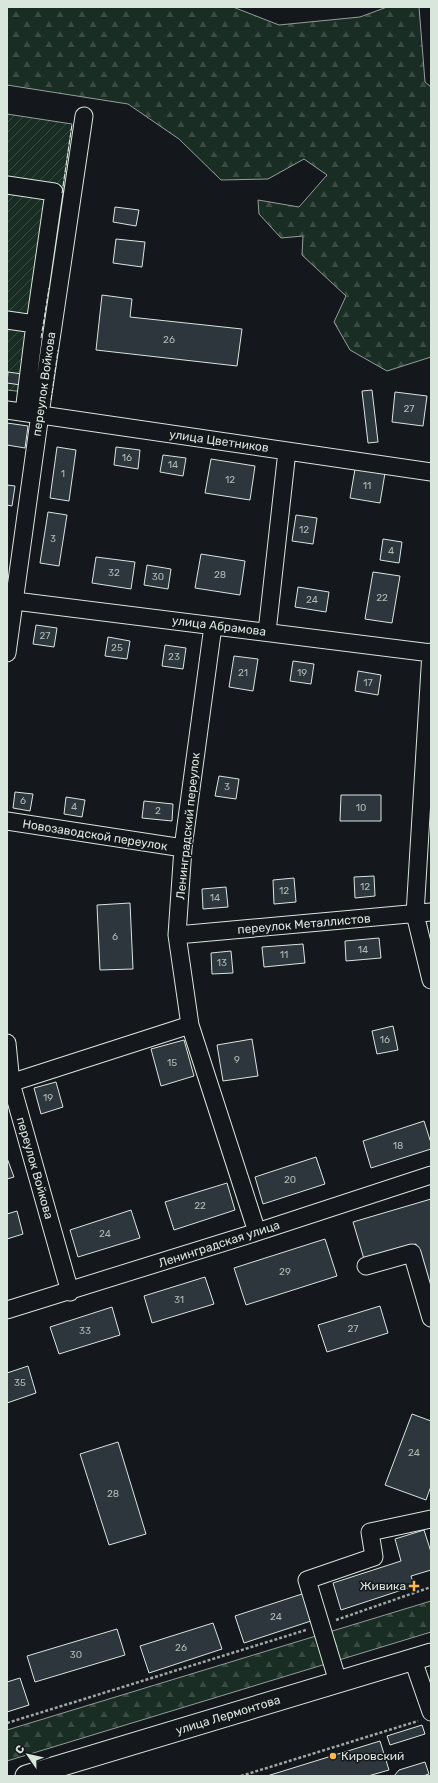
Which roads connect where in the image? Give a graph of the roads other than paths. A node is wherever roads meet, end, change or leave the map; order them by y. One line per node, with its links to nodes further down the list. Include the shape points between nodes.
1 (84, 116): 6 (street, переулок Войкова)
2 (7, 185): 4 (street, via 54,192)
3 (7, 320): 4 (street)
4 (35, 324): 6 (street)
5 (7, 410): 6 (street, улица Цветников)
6 (32, 413): 7 (street, улица Цветников); 9 (street, переулок Войкова)
7 (287, 451): 8 (street, улица Цветников); 11 (street)
8 (431, 472)
9 (10, 600): 10 (street, улица Абрамова); 12 (street, переулок Войкова)
10 (213, 626): 11 (street, улица Абрамова); 15 (street, Ленинградский переулок)
11 (267, 632): 13 (street, улица Абрамова)
12 (7, 653)
13 (431, 653): 16 (street)
14 (7, 821): 15 (street, Новозаводской переулок)
15 (182, 848): 17 (street, Ленинградский переулок)
16 (423, 913): 17 (street, переулок Металлистов); 18 (street)
17 (177, 935): 19 (street, Ленинградский переулок)
18 (431, 980)
19 (190, 1025): 21 (street); 23 (street, Ленинградский переулок)
20 (7, 1043): 21 (street, переулок Войкова)
21 (9, 1083): 25 (street, переулок Войкова)
22 (431, 1175): 23 (street, Ленинградская улица)
23 (257, 1232): 25 (street, Ленинградская улица)
24 (366, 1266): 27 (street, via 412,1253)
25 (70, 1292): 26 (street, Ленинградская улица)
26 (7, 1310)
27 (430, 1312)
28 (431, 1519): 30 (street, via 370,1532 374,1557 307,1580)
29 (422, 1657): 30 (main road, улица Лермонтова); 31 (street)
30 (338, 1682): 32 (main road, улица Лермонтова)
31 (427, 1716)
32 (26, 1776)

